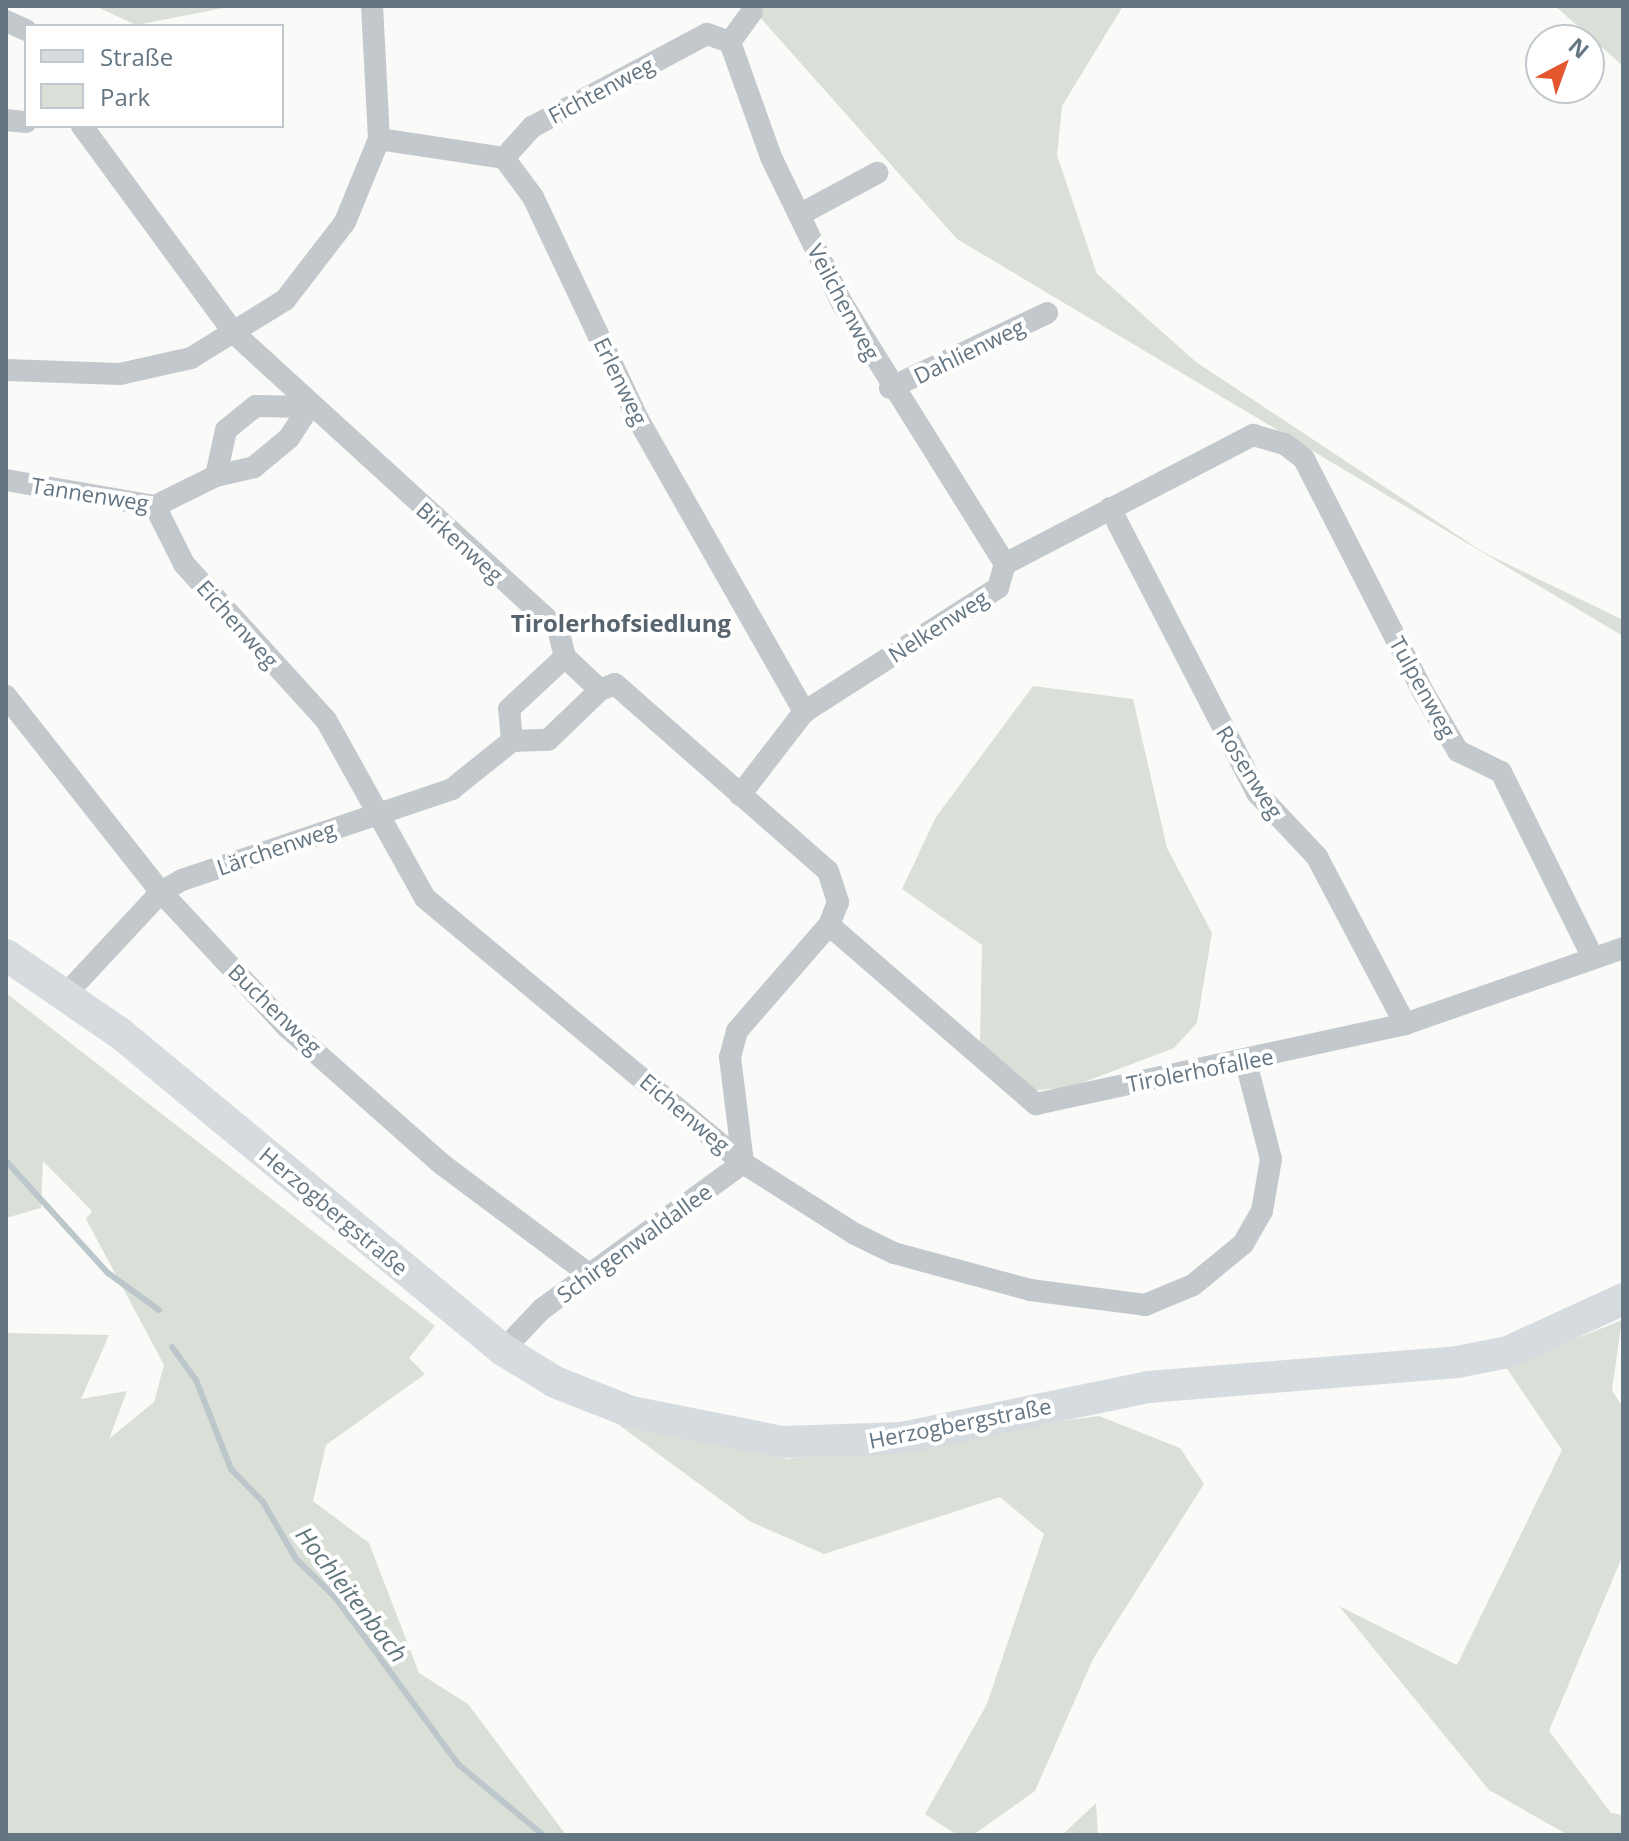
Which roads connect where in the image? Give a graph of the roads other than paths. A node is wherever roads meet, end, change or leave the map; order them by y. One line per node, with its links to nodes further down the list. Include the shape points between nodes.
1 (372, 6): 5 (street)
2 (752, 12): 3 (street)
3 (730, 42): 6 (street, Fichtenweg, via 707,34 532,127); 8 (street, Veilchenweg)
4 (83, 128): 10 (street, Birkenweg)
5 (379, 139): 6 (street); 10 (street, via 345,222 285,300)
6 (504, 158): 22 (street, Erlenweg, via 533,197 639,421)
7 (877, 173): 8 (street)
8 (799, 215): 12 (street, Veilchenweg)
9 (1047, 313): 12 (street, Dahlienweg)
10 (235, 334): 11 (street, via 191,358 120,374); 13 (street, Birkenweg)
11 (6, 370)
12 (890, 388): 18 (street, Veilchenweg)
13 (309, 407): 14 (street, Tannenweg, via 289,438 254,467); 14 (street, via 256,406 226,430); 19 (street, Birkenweg, via 558,629)
14 (216, 476): 16 (street, Tannenweg)
15 (6, 480): 16 (street, Tannenweg)
16 (155, 506): 25 (street, Eichenweg, via 184,564 326,720)
17 (1110, 508): 18 (street); 30 (street, Tulpenweg, via 1243,438 1285,444 1304,459 1458,751 1501,772); 32 (street, Rosenweg, via 1257,793 1317,857)
18 (1005, 564): 22 (street, Nelkenweg, via 998,588)
19 (565, 657): 20 (street, Birkenweg); 23 (street, via 509,709)
20 (600, 690): 23 (street, via 548,740); 24 (street, Birkenweg, via 615,684)
21 (6, 696): 26 (street, Buchenweg)
22 (804, 712): 24 (street, Nelkenweg)
23 (512, 741): 25 (street, Lärchenweg, via 452,789)
24 (740, 795): 27 (street, Birkenweg, via 828,871 838,902)
25 (378, 813): 26 (street, Lärchenweg); 34 (street, Eichenweg, via 425,898)
26 (161, 892): 31 (street, Lärchenweg); 35 (street, Buchenweg, via 288,1028 443,1165)
27 (829, 925): 33 (street, Tirolerhofallee, via 1036,1104); 34 (street, via 737,1031 730,1057)
28 (1623, 948): 30 (street, Tirolerhofallee)
29 (8, 954): 31 (main road, Herzogbergstraße)
30 (1593, 958): 32 (street, Tirolerhofallee)
31 (66, 994): 37 (main road, Herzogbergstraße)
32 (1405, 1024): 33 (street, Tirolerhofallee)
33 (1246, 1062): 34 (street, Eichenweg, via 1271,1159 1262,1211 1243,1244 1193,1285 1145,1305 1030,1290 894,1253)
34 (743, 1163): 35 (street, Schirgenwaldallee)
35 (590, 1275): 37 (street, Schirgenwaldallee, via 542,1309)
36 (1623, 1299): 37 (main road, Herzogbergstraße, via 1508,1352 1457,1362 1148,1387 902,1438 840,1443 783,1442 631,1412 555,1382)
37 (503, 1350)

